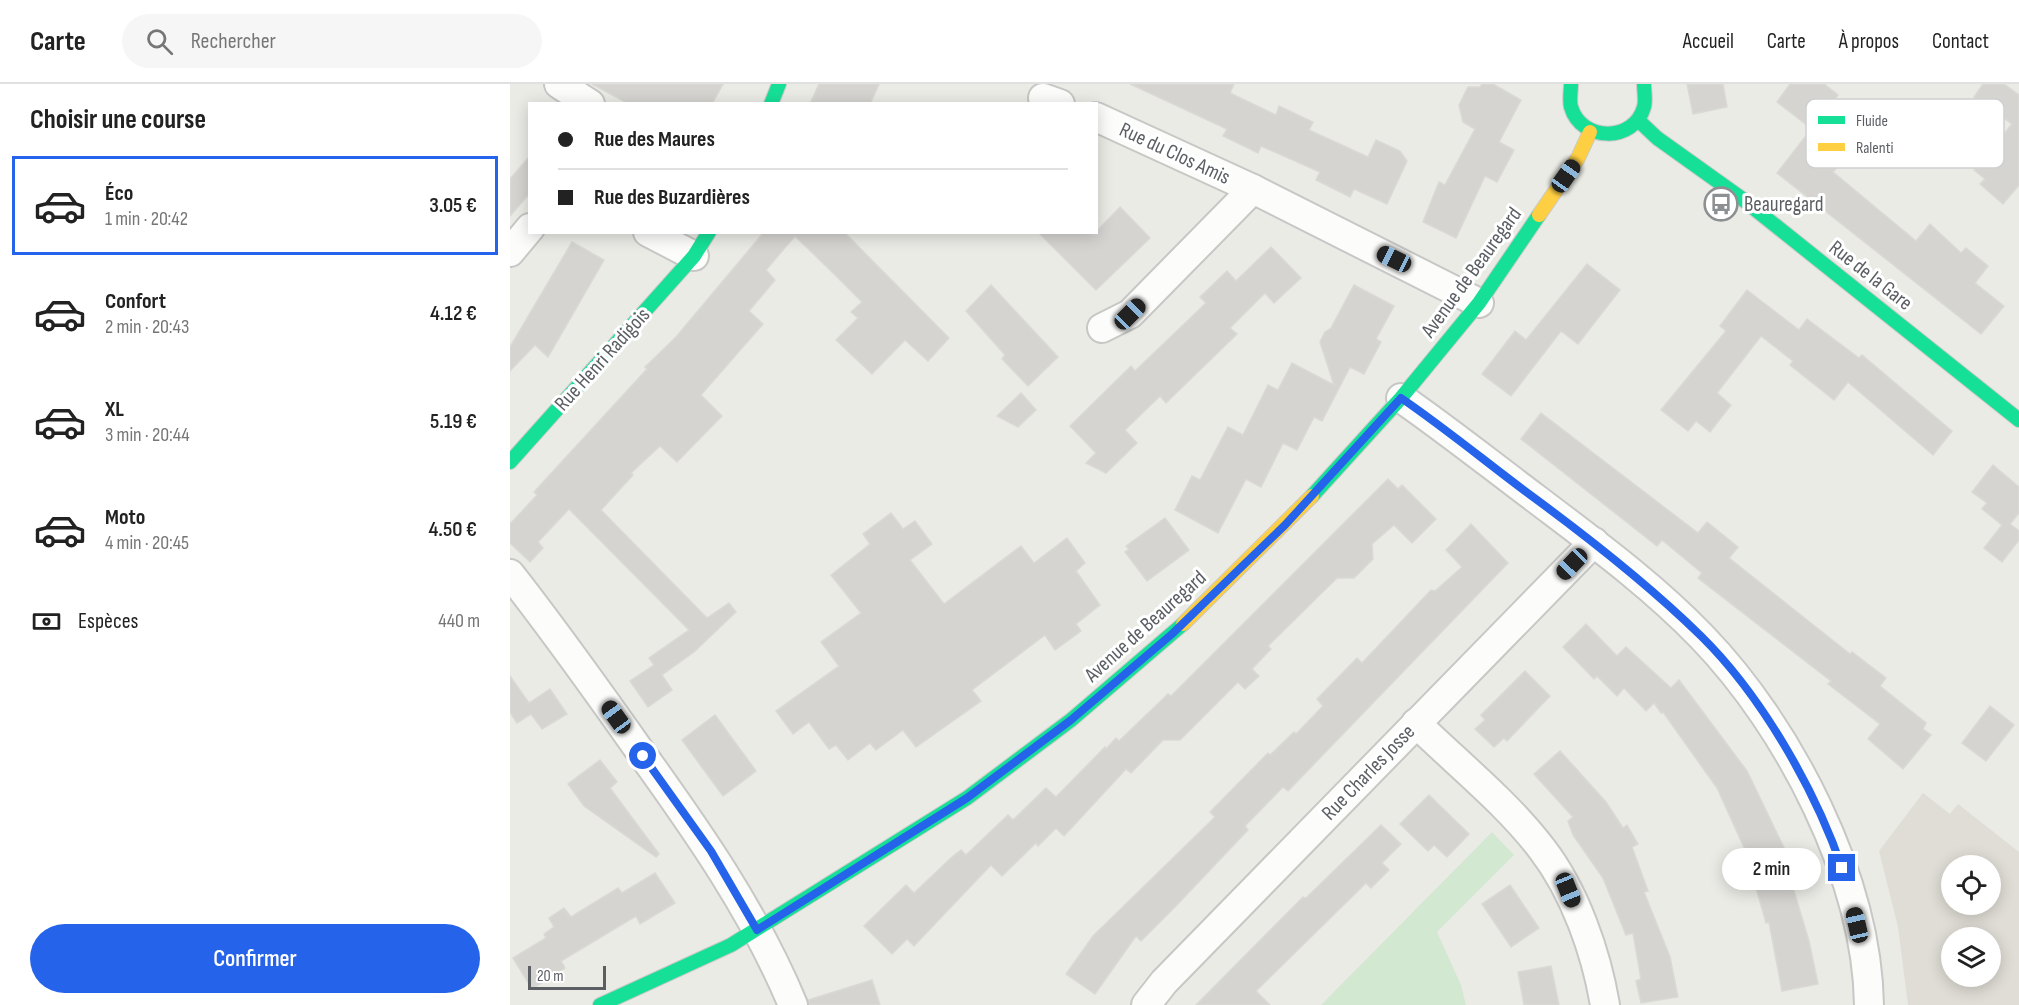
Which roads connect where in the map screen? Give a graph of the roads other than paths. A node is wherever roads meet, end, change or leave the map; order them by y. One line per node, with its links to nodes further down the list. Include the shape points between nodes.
1 (559, 84): 5 (street)
2 (779, 84): 6 (street)
3 (1571, 84): 9 (street, via 1569,105 1573,116)
4 (1644, 84): 8 (street, via 1644,109)
5 (587, 102)
6 (772, 102)
7 (1098, 118): 10 (street, Rue du Clos Amis)
8 (1638, 120): 9 (street, via 1629,130 1616,135); 19 (street, Rue de la Gare)
9 (1590, 132): 16 (street, Avenue de Beauregard, via 1578,158)
10 (1253, 189): 16 (street, Rue du Clos Amis); 17 (street, Rue du Clos Amis, via 1130,314)
11 (528, 230): 14 (street)
12 (652, 234): 15 (street)
13 (708, 234): 15 (street, Rue Henri Radigois)
14 (510, 252)
15 (694, 256): 20 (street, Rue Henri Radigois)
16 (1479, 303): 18 (street, Avenue de Beauregard)
17 (1102, 328)
18 (1401, 398): 21 (street); 24 (street, Avenue de Beauregard, via 1277,532 1172,634 1071,720 967,798)
19 (2019, 420)
20 (510, 462)
21 (1593, 542): 23 (street, Rue Charles Josse); 29 (street, via 1702,637 1751,697 1795,764 1833,844 1850,893)
22 (510, 574): 24 (street, via 711,851)
23 (1416, 723): 27 (street, Rue Charles Josse); 28 (street, via 1543,850 1568,890 1601,980)
24 (757, 930): 25 (street, Avenue de Beauregard); 26 (street)
25 (600, 1005)
26 (793, 1005)
27 (1146, 1005)
28 (1605, 1005)
29 (1869, 1005)

